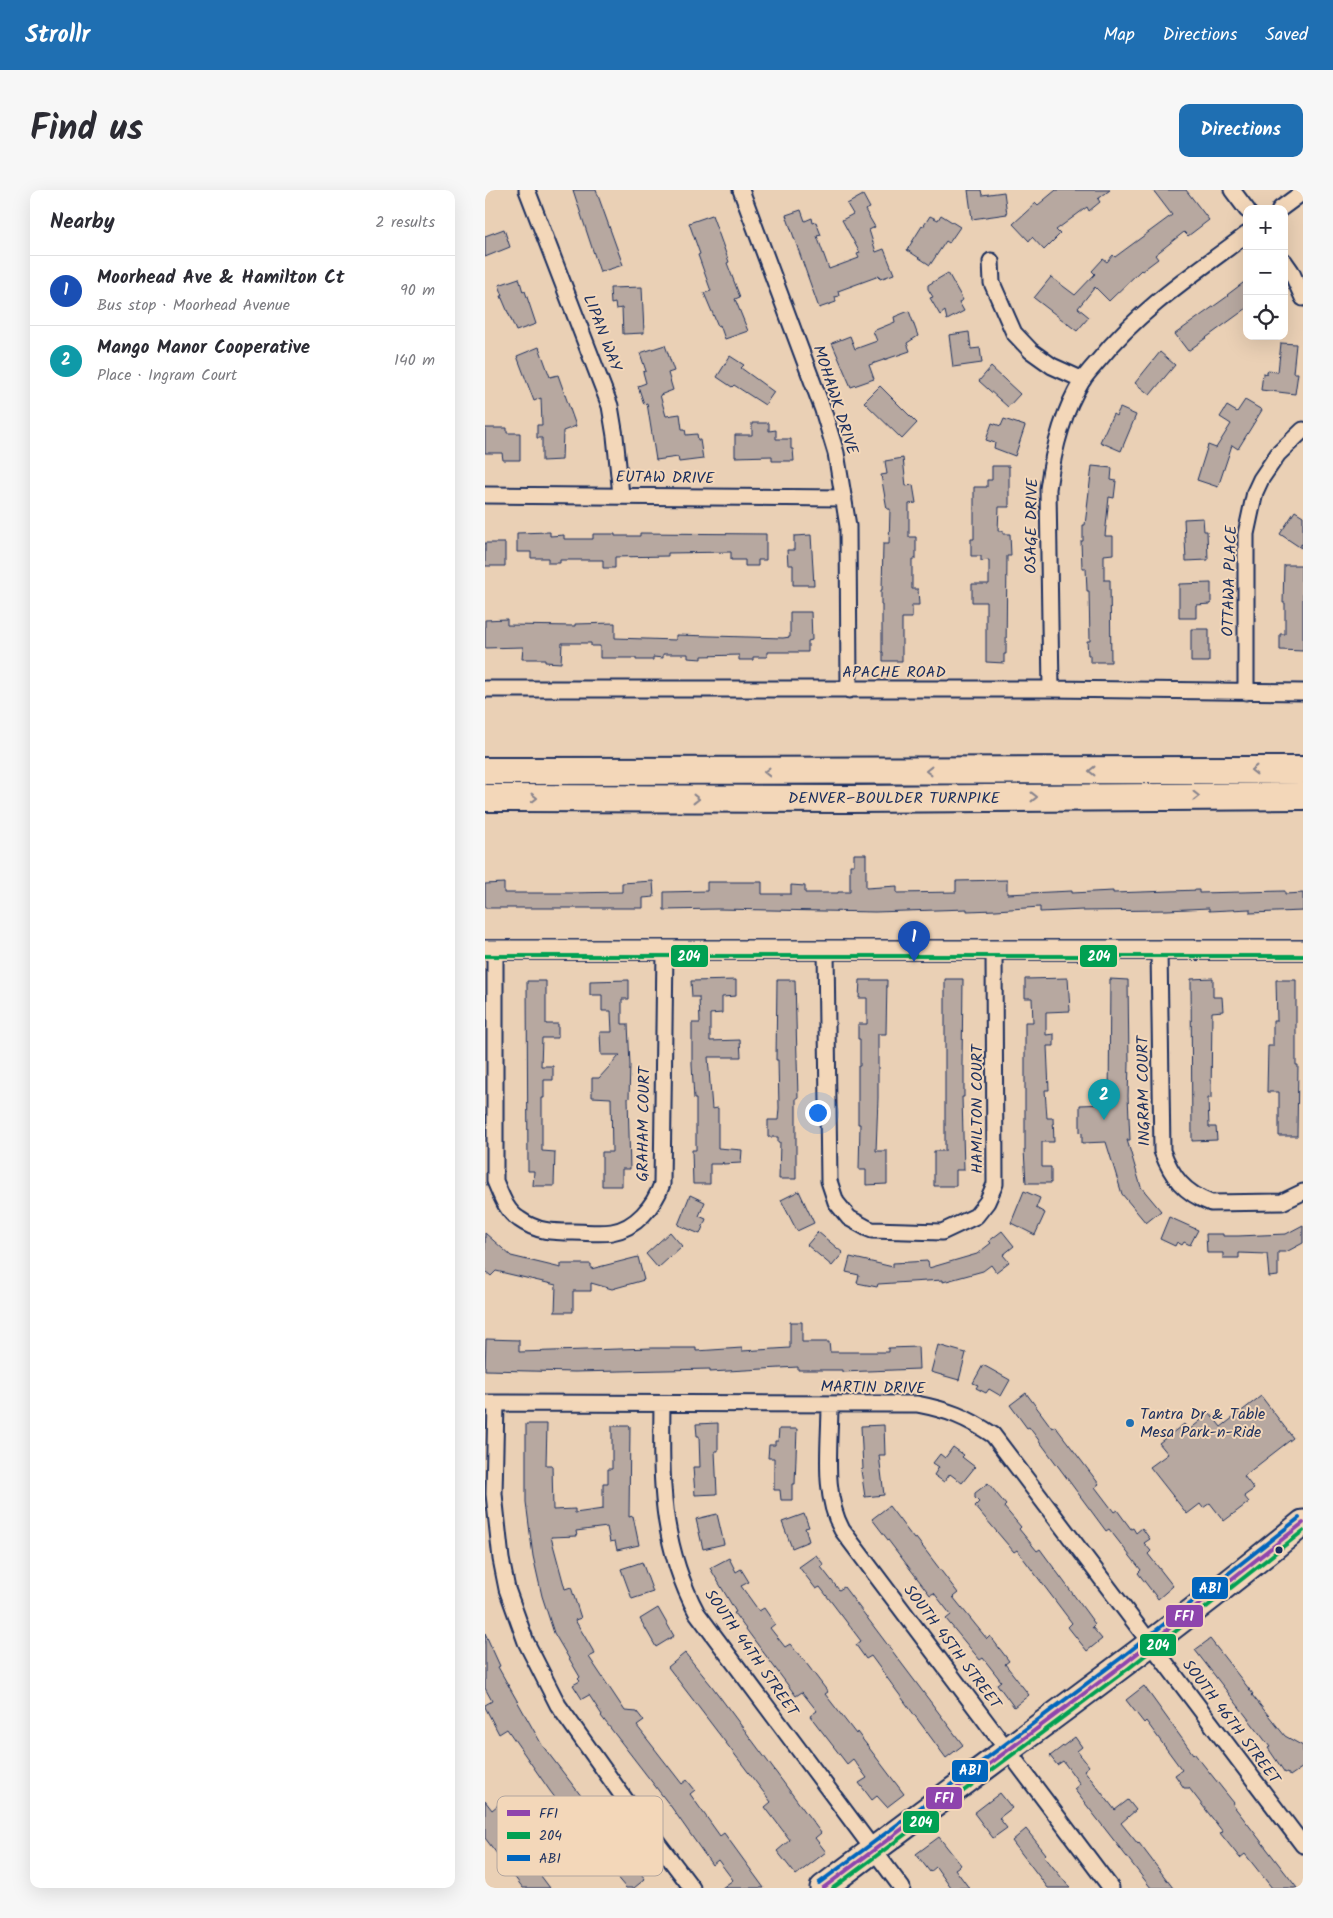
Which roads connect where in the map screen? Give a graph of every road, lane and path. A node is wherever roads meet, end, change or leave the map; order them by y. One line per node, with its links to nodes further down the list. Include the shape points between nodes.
1 (527, 190): 14 (street, LIPAN WAY, via 610,406)
2 (741, 190): 15 (street, MOHAWK DRIVE, via 823,410 836,453)
3 (1232, 190): 5 (street)
4 (1303, 192): 6 (street)
5 (1243, 205)
6 (1285, 205)
7 (1243, 237): 11 (street, OSAGE DRIVE, via 1158,301 1117,338)
8 (991, 261): 11 (street, via 992,283 1013,333 1052,366)
9 (1288, 266): 10 (street)
10 (1303, 298)
11 (1083, 380): 17 (street, OSAGE DRIVE, via 1064,418 1052,458 1048,489)
12 (1303, 430): 19 (street, OTTAWA PLACE, via 1278,454 1255,492 1246,534)
13 (485, 495): 14 (street, EUTAW DRIVE)
14 (621, 495): 15 (street, EUTAW DRIVE)
15 (844, 498): 18 (street, MOHAWK DRIVE, via 848,526)
16 (485, 689): 18 (street, APACHE ROAD)
17 (1051, 689): 18 (street, APACHE ROAD); 19 (street, APACHE ROAD)
18 (849, 690)
19 (1246, 692): 20 (street, APACHE ROAD)
20 (1303, 692)
21 (1303, 770): 22 (highway, DENVER–BOULDER TURNPIKE, one-way to 22)
22 (485, 771)
23 (1303, 796): 24 (highway, DENVER–BOULDER TURNPIKE, one-way to 23)
24 (485, 798)
25 (490, 950): 26 (street); 26 (street, GRAHAM COURT, via 495,1181 506,1205 517,1218 545,1232 612,1232 632,1224 659,1194 662,1184)
26 (665, 950): 27 (street)
27 (826, 950): 28 (street); 28 (street, HAMILTON COURT, via 829,1181 836,1202 849,1218 872,1230 942,1232 976,1216 995,1184)
28 (994, 950): 30 (street)
29 (1303, 950): 30 (street)
30 (1159, 951): 31 (street, INGRAM COURT, via 1162,1151 1169,1170 1183,1187 1211,1203 1283,1202)
31 (1303, 1192)
32 (490, 1403): 33 (street, MARTIN DRIVE); 40 (street, via 494,1494 507,1589 526,1642 557,1705)
33 (662, 1404): 34 (street, MARTIN DRIVE); 43 (street, SOUTH 44TH STREET, via 664,1513 674,1559 691,1602)
34 (830, 1404): 38 (street, MARTIN DRIVE, via 917,1404 947,1410 974,1422 993,1436); 39 (street, SOUTH 45TH STREET, via 829,1494 834,1516)
35 (1303, 1523): 37 (highway)
36 (1303, 1533): 37 (highway)
37 (1255, 1563): 38 (highway)
38 (1149, 1643): 39 (highway); 41 (street, SOUTH 46TH STREET)
39 (1008, 1751): 43 (highway); 47 (street, SOUTH 45TH STREET)
40 (623, 1796)
41 (1303, 1845)
42 (663, 1850): 44 (street)
43 (873, 1850): 45 (highway); 46 (street, SOUTH 44TH STREET)
44 (692, 1888)
45 (823, 1888)
46 (902, 1888)
47 (1111, 1888)

